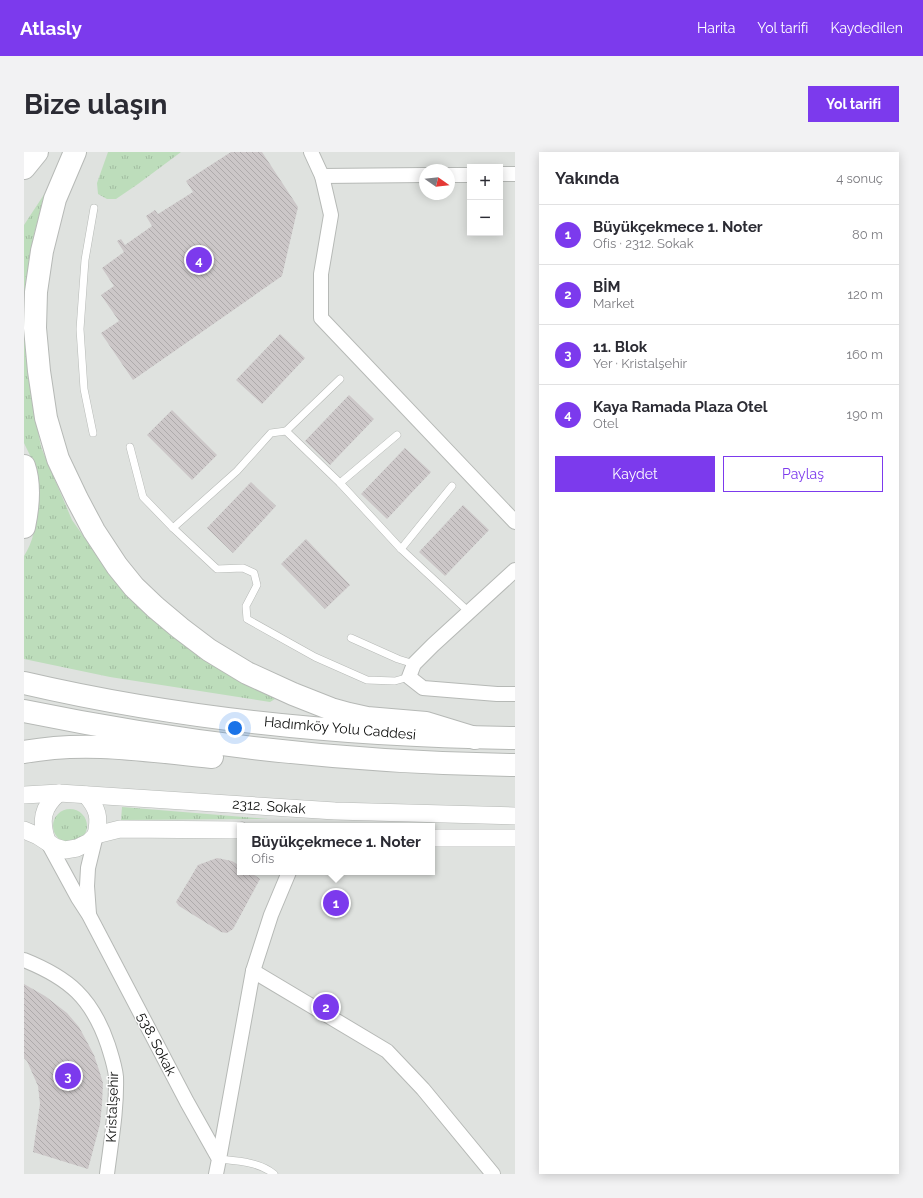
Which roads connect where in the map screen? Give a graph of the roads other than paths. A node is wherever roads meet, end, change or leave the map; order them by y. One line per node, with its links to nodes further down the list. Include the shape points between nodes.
1 (75, 152): 31 (main road, via 55,199 42,251 36,292 39,371 46,418 58,459 90,524 117,566 134,587 180,628 209,650 247,673 292,694 343,713 367,718 426,723)
2 (311, 152): 9 (street)
3 (32, 159): 10 (main road)
4 (503, 174): 5 (street)
5 (515, 174)
6 (419, 175): 9 (street)
7 (455, 175): 8 (street)
8 (467, 175)
9 (322, 176): 20 (street, via 331,215 321,274 321,318)
10 (24, 181)
11 (94, 208): 14 (lane, via 85,260 80,329 84,389)
12 (340, 380): 13 (lane)
13 (286, 431): 18 (lane); 22 (lane, via 270,433 237,471)
14 (93, 433)
15 (397, 435): 18 (lane)
16 (130, 447): 22 (lane, via 143,497)
17 (24, 466): 21 (main road, via 28,491)
18 (340, 483): 23 (lane)
19 (452, 486): 23 (lane)
20 (515, 522)
21 (24, 527)
22 (173, 528): 27 (lane, via 217,569 244,568 254,574 257,585 246,606 247,619 315,657 367,680 395,681)
23 (401, 549): 25 (lane)
24 (515, 570): 25 (street)
25 (469, 612): 27 (street)
26 (350, 638): 27 (lane, via 398,659)
27 (412, 670): 29 (street, via 423,688)
28 (24, 683): 31 (main road, Hadımköy Yolu Caddesi, via 88,697 243,720 366,732)
29 (515, 694)
30 (24, 711): 34 (main road, Hadımköy Yolu Caddesi, via 148,734)
31 (474, 738): 32 (main road, Hadımköy Yolu Caddesi)
32 (515, 738)
33 (24, 752): 34 (main road, via 74,746 211,757 252,758)
34 (293, 752): 35 (main road, Hadımköy Yolu Caddesi, via 398,762)
35 (515, 765)
36 (59, 793): 37 (street, 2312. Sokak); 38 (street, 2312. Sokak); 45 (street, via 50,800 45,809 43,820)
37 (24, 795)
38 (86, 795): 39 (street, 2312. Sokak, via 335,811); 42 (street, via 97,811 99,820)
39 (515, 816)
40 (24, 830): 45 (street, 2312. Sokak)
41 (237, 830): 42 (street, 2312. Sokak, via 120,829)
42 (96, 836): 45 (street, 2312. Sokak, via 77,848 65,850); 47 (street, 538. Sokak, via 88,868)
43 (435, 838): 44 (street)
44 (515, 838)
45 (47, 841): 47 (street, 538. Sokak)
46 (288, 875): 49 (street, via 271,915)
47 (89, 915): 50 (street, 538. Sokak)
48 (24, 960): 51 (street, Kristalşehir, via 45,968 77,991 90,1006 101,1026 116,1076)
49 (253, 972): 50 (street); 54 (street, via 387,1051 424,1089)
50 (219, 1159): 52 (street); 53 (lane, via 249,1163)
51 (108, 1174)
52 (216, 1174)
53 (274, 1174)
54 (493, 1174)

